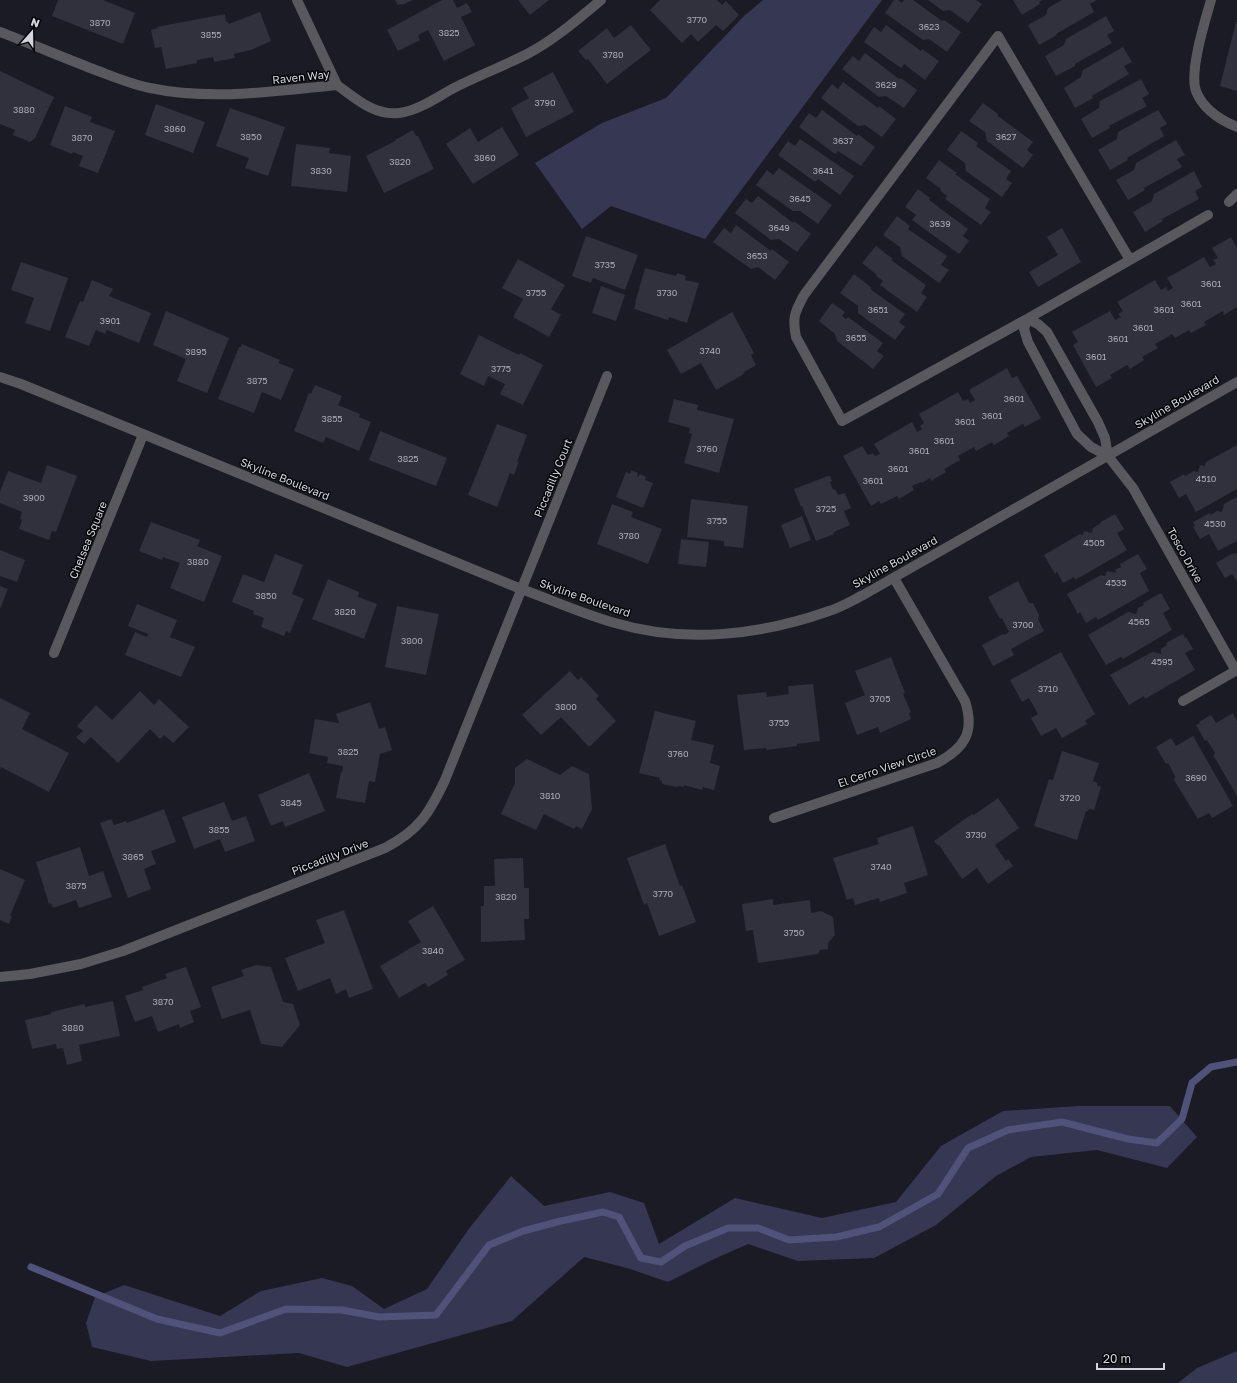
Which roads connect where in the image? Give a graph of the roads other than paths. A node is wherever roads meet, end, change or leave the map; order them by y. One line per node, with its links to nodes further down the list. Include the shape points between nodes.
1 (297, 0): 5 (street)
2 (600, 0): 5 (street, Raven Way, via 530,53 416,108 399,113 370,109)
3 (1211, 0): 6 (street, via 1195,68 1196,90 1203,104 1218,118)
4 (0, 32): 5 (street, Raven Way, via 126,82 172,92 242,95)
5 (337, 85)
6 (1237, 127)
7 (1237, 194): 8 (street)
8 (1229, 202)
9 (1208, 216): 10 (street)
10 (1130, 260): 11 (street); 11 (street, via 998,36 804,295 793,322 796,337 842,421)
11 (1027, 319): 16 (street, via 1047,332 1098,422 1105,438); 16 (street, via 1024,329 1028,342 1077,434 1091,447)
12 (607, 376): 18 (street, Piccadilly Court)
13 (0, 377): 15 (street, Skyline Boulevard)
14 (1237, 382): 16 (street, Skyline Boulevard)
15 (143, 435): 18 (street, Skyline Boulevard); 19 (street, Chelsea Square)
16 (1108, 456): 17 (street, Skyline Boulevard); 20 (street, Tosco Drive, via 1134,488)
17 (894, 578): 18 (street, Skyline Boulevard, via 831,611 781,626 741,633 696,635 654,632 616,623); 22 (street, El Cerro View Circle, via 965,701 969,713 966,737 949,757 937,763)
18 (521, 589): 23 (street, Piccadilly Drive, via 436,800 428,813 402,839 385,848 123,951 81,964)
19 (54, 653)
20 (1236, 670): 21 (street)
21 (1183, 701)
22 (774, 818)
23 (0, 977)

